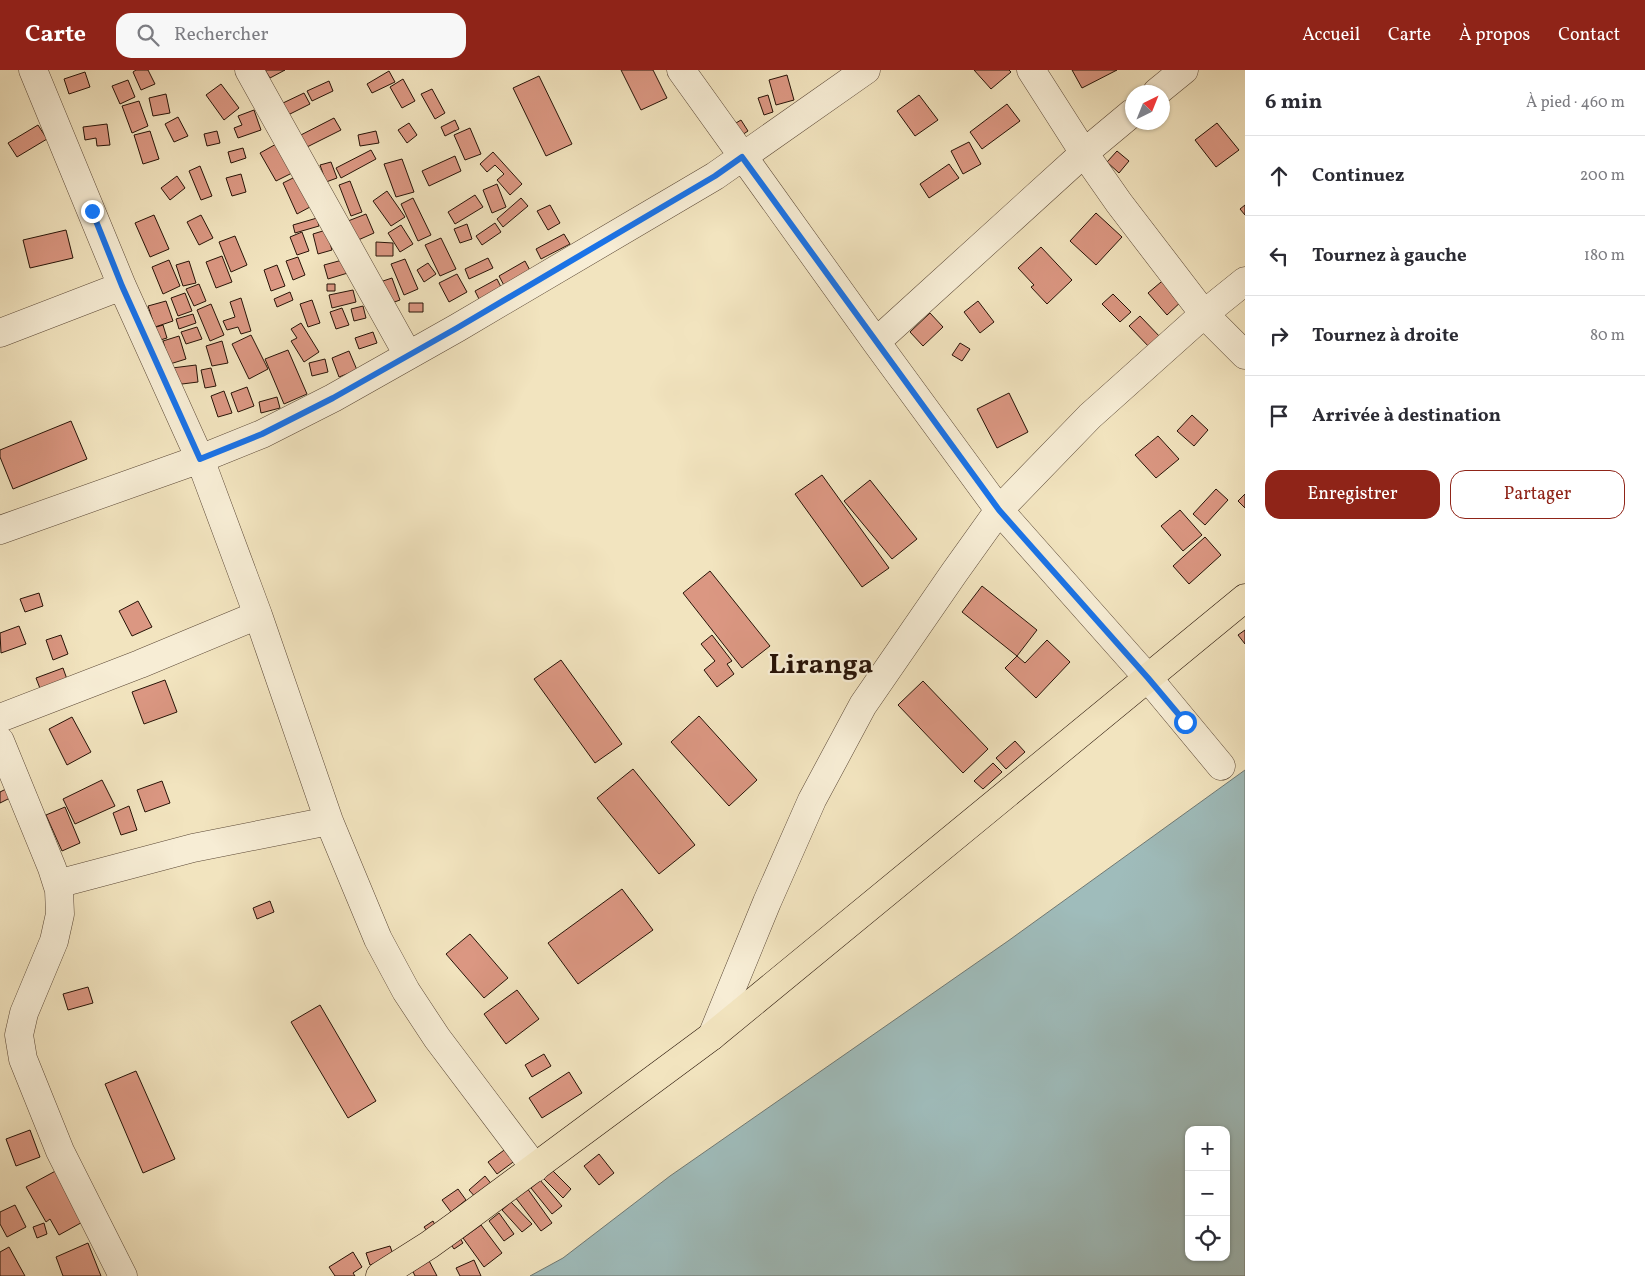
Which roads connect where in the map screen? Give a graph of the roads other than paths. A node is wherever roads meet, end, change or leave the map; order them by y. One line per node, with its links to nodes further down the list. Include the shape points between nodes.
1 (32, 70): 12 (street)
2 (249, 70): 16 (street)
3 (681, 70): 10 (street)
4 (866, 70): 10 (street)
5 (1031, 70): 9 (street)
6 (1184, 70): 7 (street)
7 (1166, 85)
8 (1125, 119): 9 (street)
9 (1084, 153): 13 (street); 15 (street)
10 (742, 157): 15 (street); 16 (street, via 707,181)
11 (1245, 281): 13 (street)
12 (122, 286): 14 (street); 18 (street)
13 (1204, 314): 17 (street); 19 (street, via 1090,416)
14 (0, 333)
15 (876, 342): 19 (street)
16 (408, 355): 18 (street, via 262,434)
17 (1245, 355)
18 (200, 459): 20 (street); 22 (street)
19 (999, 510): 23 (street); 29 (street, via 863,705 812,800)
20 (0, 530)
21 (1245, 598): 23 (main road)
22 (258, 615): 24 (street); 27 (street)
23 (1148, 678): 26 (street); 29 (main road)
24 (0, 718)
25 (0, 741): 28 (street)
26 (1221, 766)
27 (329, 821): 28 (street, via 193,848); 30 (street, via 378,939 406,991 437,1038)
28 (57, 884): 31 (street, via 60,914 54,940 24,1013 19,1035 23,1059 60,1151)
29 (712, 1036): 30 (main road)
30 (535, 1168): 32 (main road, via 429,1245)
31 (123, 1276)
32 (380, 1276)

